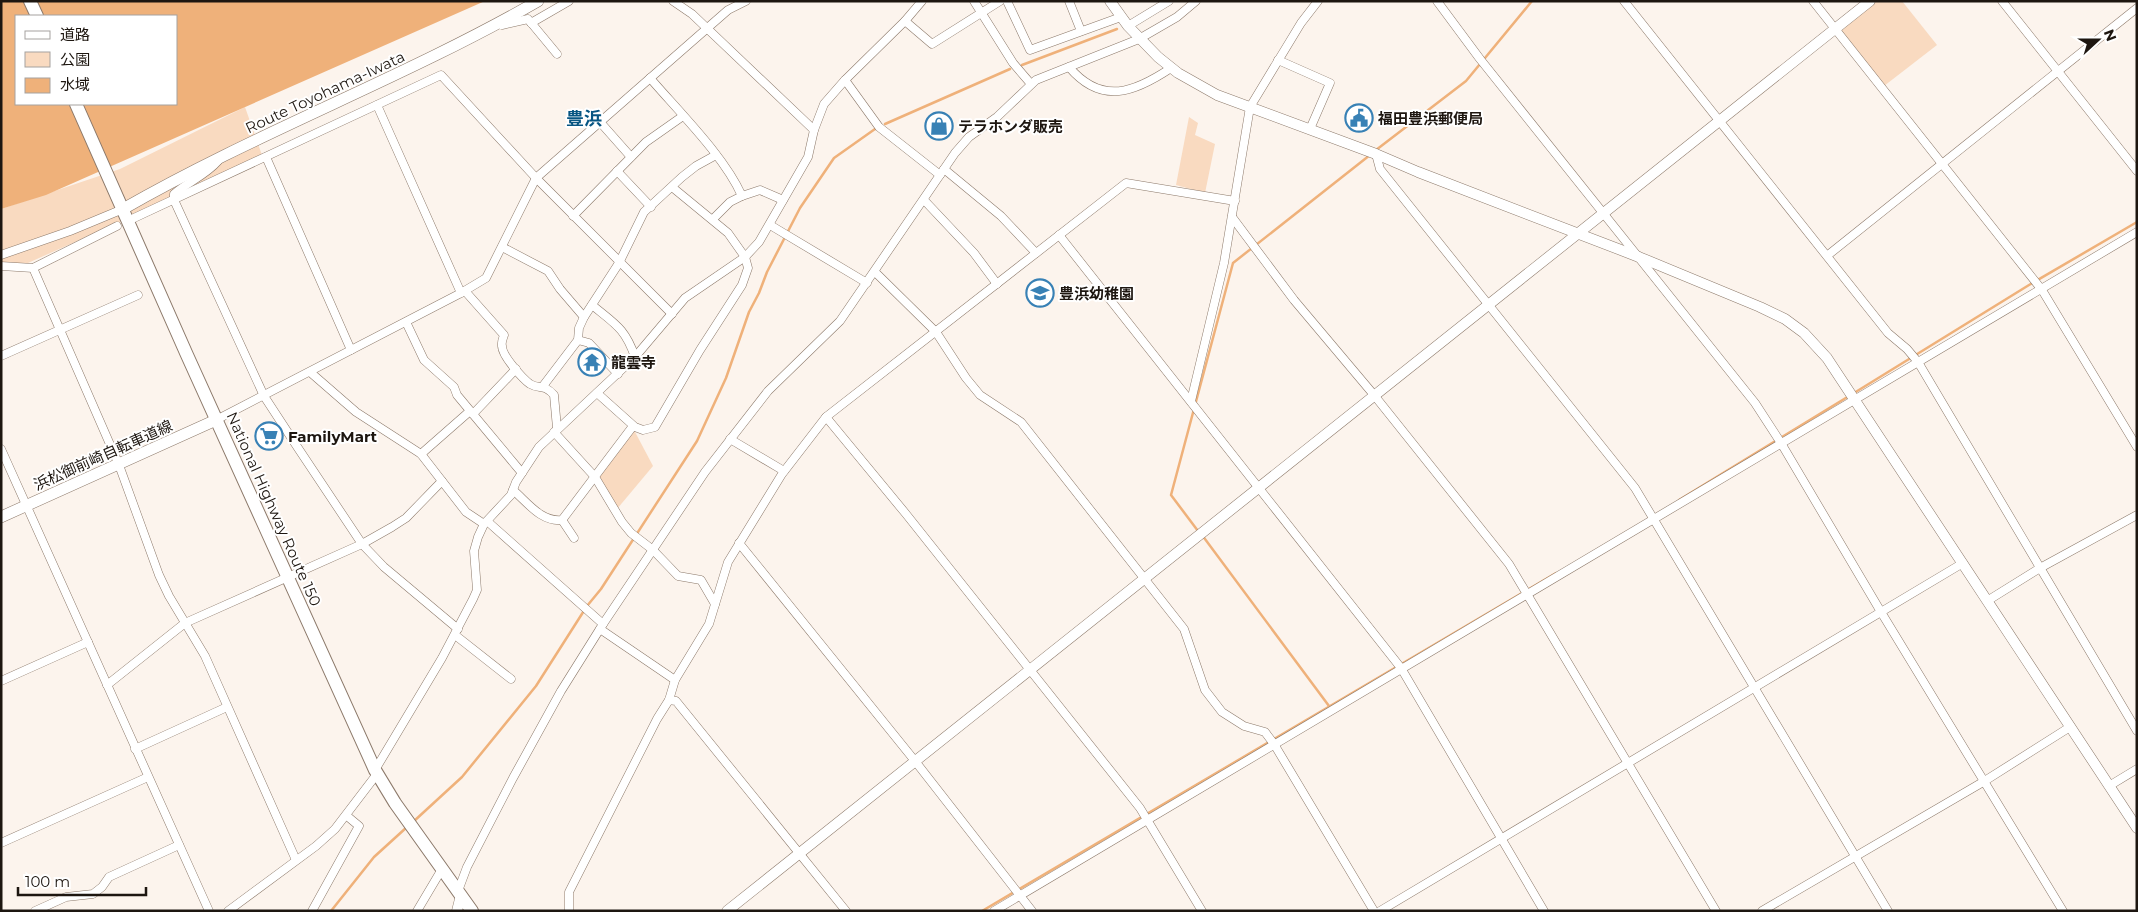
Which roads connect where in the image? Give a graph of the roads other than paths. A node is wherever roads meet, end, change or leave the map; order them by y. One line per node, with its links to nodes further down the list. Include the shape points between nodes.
1 (30, 1): 22 (highway)
2 (538, 1): 27 (main road, Route Toyohama-Iwata)
3 (569, 1): 25 (street)
4 (673, 1): 28 (street)
5 (746, 1): 28 (street, via 728,10)
6 (922, 1): 24 (street)
7 (974, 1): 21 (street)
8 (1000, 1): 21 (street)
9 (1006, 1): 30 (street, via 1030,50)
10 (1069, 1): 30 (street)
11 (1110, 1): 23 (street)
12 (1169, 1): 26 (street)
13 (1196, 1): 31 (street, via 1177,17)
14 (1318, 1): 33 (street)
15 (1436, 1): 66 (street)
16 (1624, 1): 44 (street)
17 (1813, 1): 29 (street)
18 (1870, 1): 29 (street)
19 (2002, 1): 36 (street)
20 (2137, 8): 36 (street)
21 (981, 13): 24 (street, via 932,44); 39 (street, via 1013,63)
22 (37, 15)
23 (1121, 17): 26 (street); 30 (street)
24 (905, 21): 38 (street)
25 (531, 23): 27 (street, via 526,18); 32 (street)
26 (1128, 26): 31 (street)
27 (493, 27): 52 (main road, Route Toyohama-Iwata)
28 (707, 28): 37 (street); 47 (street)
29 (1835, 29): 44 (street); 53 (street)
30 (1081, 31)
31 (1139, 39): 34 (street); 35 (street)
32 (557, 54)
33 (1278, 60): 42 (street); 46 (street, via 1330,83)
34 (1069, 67): 35 (street, via 1080,79 1107,92 1136,88); 39 (street)
35 (1171, 68): 42 (street, via 1211,92)
36 (2058, 72): 53 (street); 54 (street)
37 (650, 78): 43 (street); 45 (street)
38 (845, 80): 47 (street, via 824,104); 56 (street, via 879,127)
39 (1031, 84): 56 (street, via 997,117 969,138)
40 (76, 105): 64 (highway, National Highway Route 150)
41 (377, 105): 50 (street); 57 (street, via 441,75); 89 (street)
42 (1250, 107): 46 (street); 63 (street)
43 (683, 116): 49 (street); 51 (street, via 646,142)
44 (1719, 120): 66 (street); 79 (street)
45 (600, 122): 51 (street); 57 (street)
46 (1310, 129): 48 (street)
47 (814, 130): 61 (street, via 808,157)
48 (1376, 154): 74 (street); 91 (street, via 1380,169)
49 (716, 155): 58 (street, via 696,166); 59 (street)
50 (266, 157): 60 (street); 99 (street)
51 (631, 158): 55 (street)
52 (220, 159): 60 (street, via 209,171 174,194); 64 (main road, Route Toyohama-Iwata)
53 (1941, 163): 79 (street); 88 (street)
54 (2137, 171)
55 (617, 172): 65 (street); 67 (street)
56 (942, 172): 62 (street); 77 (street, via 1001,216)
57 (536, 178): 67 (street); 76 (street)
58 (672, 187): 65 (street); 70 (street)
59 (742, 196): 61 (street, via 760,190); 70 (street)
60 (174, 200): 69 (street); 109 (street)
61 (784, 200): 71 (street)
62 (924, 200): 85 (street); 87 (street, via 974,253)
63 (1235, 201): 68 (street); 75 (street, via 1126,183)
64 (122, 207): 78 (street, via 70,231); 114 (highway, National Highway Route 150)
65 (651, 207): 82 (street, via 644,212)
66 (1603, 212): 74 (street); 81 (street)
67 (573, 216): 82 (street)
68 (1232, 217): 108 (street, via 1294,300); 111 (street)
69 (134, 218)
70 (713, 218): 80 (street)
71 (770, 225): 80 (street); 86 (street)
72 (117, 226): 84 (street)
73 (2137, 232): 88 (street)
74 (1577, 234): 81 (street); 91 (street)
75 (1059, 235): 77 (street); 111 (street)
76 (502, 247): 89 (street, via 486,278); 94 (street, via 548,272)
77 (1036, 253): 87 (street)
78 (1, 255)
79 (1828, 255): 102 (street, via 1888,332)
80 (745, 257): 93 (street, via 685,298); 115 (street, via 748,268 742,285 655,427 643,430)
81 (1639, 257): 110 (street, via 1785,319 1804,333 1827,358); 118 (street, via 1755,403)
82 (619, 263): 92 (street); 93 (street)
83 (1, 266): 84 (street)
84 (33, 268): 96 (street)
85 (875, 272): 86 (street); 97 (street)
86 (867, 283): 117 (street, via 840,321 768,391)
87 (997, 284): 97 (street)
88 (2042, 290): 102 (street); 119 (street)
89 (463, 292): 95 (street); 103 (street, via 504,335 501,346)
90 (138, 295): 96 (street)
91 (1490, 303): 108 (street); 132 (street, via 1635,488)
92 (592, 305): 94 (street); 101 (street, via 624,331)
93 (672, 314): 101 (street)
94 (584, 317): 98 (street)
95 (406, 322): 99 (street); 112 (street, via 424,360 454,387)
96 (60, 329): 100 (street); 122 (street)
97 (936, 332): 113 (street); 142 (street, via 980,396 1022,422)
98 (578, 340): 105 (street, via 589,343); 106 (street)
99 (351, 350): 104 (street)
100 (1, 356)
101 (635, 357): 105 (street)
102 (1918, 362): 110 (street); 140 (street)
103 (516, 369): 106 (street, via 532,385); 112 (street)
104 (310, 372): 109 (street); 121 (street, via 356,412)
105 (618, 374): 107 (street)
106 (543, 386): 116 (street, via 554,396)
107 (597, 393): 115 (street); 116 (street)
108 (1374, 395): 127 (street); 143 (street, via 1509,564)
109 (264, 396): 114 (street); 137 (street)
110 (1855, 399): 118 (street); 139 (street)
111 (1191, 401): 127 (street)
112 (471, 412): 121 (street); 124 (street)
113 (826, 418): 123 (street); 152 (street)
114 (216, 420): 122 (main road, 浜松御前崎自転車道線); 141 (highway, National Highway Route 150)
115 (633, 426): 125 (street)
116 (556, 430): 124 (street, via 539,447); 125 (street)
117 (730, 439): 123 (street); 138 (street)
118 (1781, 443): 132 (street); 146 (street)
119 (2137, 447)
120 (1, 449): 129 (street)
121 (421, 454): 126 (street)
122 (119, 465): 129 (main road, 浜松御前崎自転車道線); 147 (street, via 160,575)
123 (784, 471): 136 (street)
124 (522, 473): 128 (street)
125 (595, 477): 133 (street); 138 (street, via 622,522)
126 (442, 481): 134 (street, via 466,512); 137 (street, via 406,518)
127 (1260, 487): 142 (street); 151 (street)
128 (513, 490): 133 (street, via 544,518); 134 (street)
129 (27, 506): 131 (main road, 浜松御前崎自転車道線); 150 (street)
130 (2137, 514): 140 (street)
131 (1, 517)
132 (1654, 518): 143 (street); 157 (street)
133 (562, 520): 135 (street)
134 (486, 522): 148 (street); 149 (street, via 474,551 476,590)
135 (574, 538)
136 (739, 543): 145 (street, via 728,562); 164 (street)
137 (362, 544): 141 (street); 149 (street)
138 (653, 550): 145 (street, via 678,576 701,580); 148 (street)
139 (1963, 563): 144 (street); 146 (street)
140 (2040, 568): 144 (street); 161 (street)
141 (287, 577): 147 (street); 167 (highway, National Highway Route 150)
142 (1144, 578): 152 (street); 162 (street, via 1184,629 1204,690 1222,712 1244,726 1265,732)
143 (1526, 594): 151 (street); 165 (street)
144 (1987, 601): 160 (street)
145 (715, 604): 154 (street, via 709,624)
146 (1881, 612): 157 (street); 169 (street)
147 (185, 623): 156 (street); 159 (street, via 205,656)
148 (601, 626): 154 (street); 181 (street, via 513,778 467,867)
149 (456, 632): 153 (street); 167 (street)
150 (88, 642): 155 (street); 156 (street)
151 (1402, 668): 162 (street); 174 (street)
152 (1031, 669): 164 (street); 172 (street)
153 (511, 678)
154 (675, 680): 158 (street)
155 (1, 681)
156 (107, 685): 163 (street)
157 (1755, 687): 165 (street); 178 (street)
158 (669, 700): 177 (street, via 676,701); 190 (street, via 568,892)
159 (227, 706): 163 (street); 179 (street)
160 (2070, 727): 169 (street); 170 (street)
161 (2137, 732)
162 (1274, 744): 172 (street); 196 (street)
163 (135, 749): 168 (street)
164 (915, 761): 177 (street); 182 (street)
165 (1628, 763): 174 (street); 199 (street)
166 (2137, 769): 170 (street)
167 (376, 772): 171 (street); 180 (highway, National Highway Route 150)
168 (148, 777): 175 (street); 176 (street)
169 (1983, 782): 178 (street); 202 (street)
170 (2109, 786): 173 (street)
171 (347, 816): 179 (street); 186 (street, via 359,826)
172 (1148, 820): 182 (street); 195 (street)
173 (2137, 828)
174 (1501, 837): 197 (street); 198 (street)
175 (1, 843)
176 (179, 845): 183 (street, via 109,877 93,894 66,897); 184 (street)
177 (800, 853): 191 (street); 192 (street)
178 (1856, 857): 200 (street); 201 (street)
179 (296, 860): 185 (street)
180 (442, 869): 181 (highway, National Highway Route 150); 187 (street)
181 (459, 893): 188 (street); 189 (highway, National Highway Route 150)
182 (1021, 894): 193 (street); 194 (street)
183 (35, 911)
184 (209, 911)
185 (228, 911)
186 (312, 911)
187 (417, 911)
188 (457, 911)
189 (472, 911)
190 (569, 911)
191 (727, 911)
192 (846, 911)
193 (994, 911)
194 (1032, 911)
195 (1202, 911)
196 (1374, 911)
197 (1380, 911)
198 (1544, 911)
199 (1716, 911)
200 (1762, 911)
201 (1888, 911)
202 (2063, 911)

